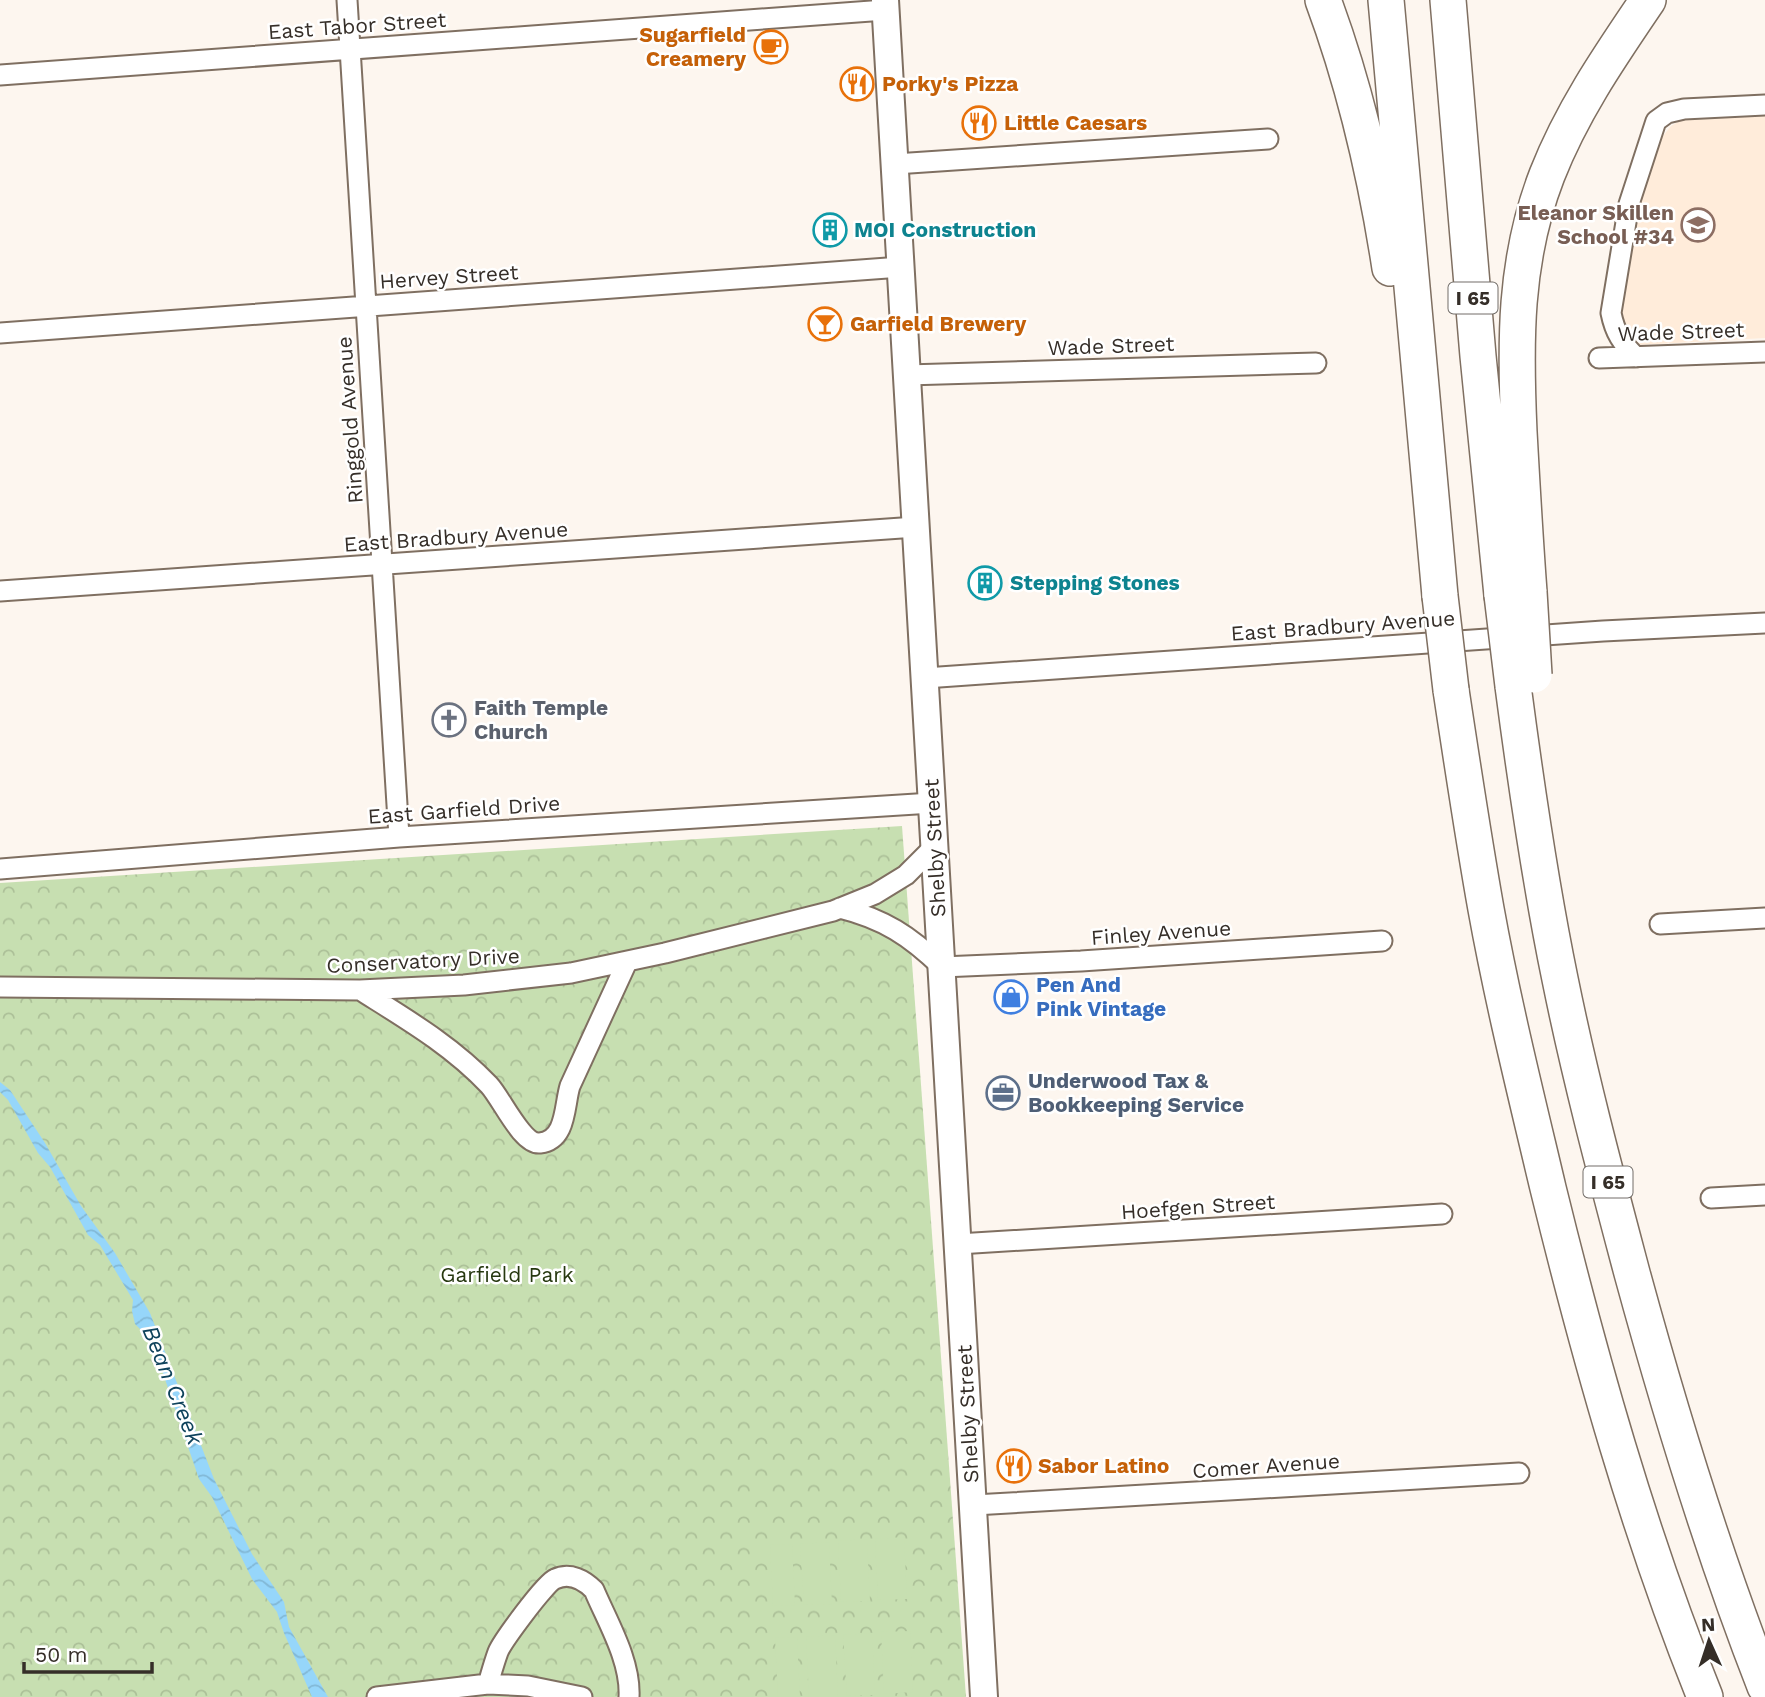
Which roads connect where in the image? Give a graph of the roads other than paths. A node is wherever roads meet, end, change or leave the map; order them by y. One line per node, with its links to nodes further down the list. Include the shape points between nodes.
1 (347, 0): 7 (street, Ringgold Avenue)
2 (1323, 0): 20 (highway, via 1371,169)
3 (1386, 0): 20 (highway)
4 (1447, 0): 24 (highway, I 65, via 1478,356)
5 (1648, 0): 24 (highway, via 1601,69 1562,140 1525,253 1515,355)
6 (885, 5): 7 (street, East Tabor Street); 11 (main road, Shelby Street)
7 (350, 49): 8 (street, East Tabor Street); 13 (street, Ringgold Avenue)
8 (0, 75)
9 (1765, 105): 16 (street, via 1684,109 1656,121 1629,204 1611,313 1615,331)
10 (1268, 139): 11 (street)
11 (895, 164): 12 (main road, Shelby Street)
12 (901, 267): 13 (street, Hervey Street); 19 (main road, Shelby Street)
13 (366, 306): 14 (street, Hervey Street); 22 (street, Ringgold Avenue)
14 (0, 333)
15 (1765, 352): 16 (street, Wade Street)
16 (1636, 357): 17 (street, Wade Street)
17 (1599, 358)
18 (1316, 363): 19 (street, Wade Street)
19 (907, 375): 21 (main road, Shelby Street)
20 (1433, 521): 46 (highway, bridge, via 1468,802 1514,1046 1567,1265 1632,1488)
21 (916, 527): 22 (street, East Bradbury Avenue); 26 (main road, Shelby Street)
22 (382, 565): 23 (street, East Bradbury Avenue); 28 (street, Ringgold Avenue)
23 (0, 591)
24 (1515, 593): 45 (highway, I 65, bridge, via 1524,681 1527,792 1587,1101 1662,1382)
25 (1765, 623): 26 (street, East Bradbury Avenue)
26 (925, 677): 27 (main road, Shelby Street)
27 (932, 803): 28 (street, East Garfield Drive); 29 (main road, Shelby Street)
28 (399, 837): 30 (street, East Garfield Drive)
29 (935, 846): 31 (street, Conservatory Drive, via 906,875); 36 (main road, Shelby Street)
30 (0, 869)
31 (840, 908): 35 (street, Conservatory Drive); 36 (street, via 867,915 902,933)
32 (1765, 918): 33 (street)
33 (1660, 924)
34 (1382, 941): 36 (street, Finley Avenue)
35 (628, 962): 38 (street, Conservatory Drive, via 511,980); 38 (street, via 570,1086 561,1128 542,1143 522,1135 504,1102 448,1047)
36 (942, 967): 42 (main road, Shelby Street)
37 (0, 987): 38 (street, Conservatory Drive)
38 (360, 990)
39 (1765, 1195): 40 (street)
40 (1711, 1198)
41 (1442, 1214): 42 (street, Hoefgen Street)
42 (958, 1244): 44 (main road, Shelby Street)
43 (1519, 1473): 44 (street, Comer Avenue)
44 (974, 1505): 51 (main road, Shelby Street)
45 (1761, 1675)
46 (1700, 1683)
47 (488, 1684): 48 (street); 49 (street); 50 (street, via 499,1650 544,1588 554,1579 575,1577 594,1590 625,1665)
48 (377, 1697)
49 (582, 1697)
50 (629, 1697)
51 (985, 1697)

